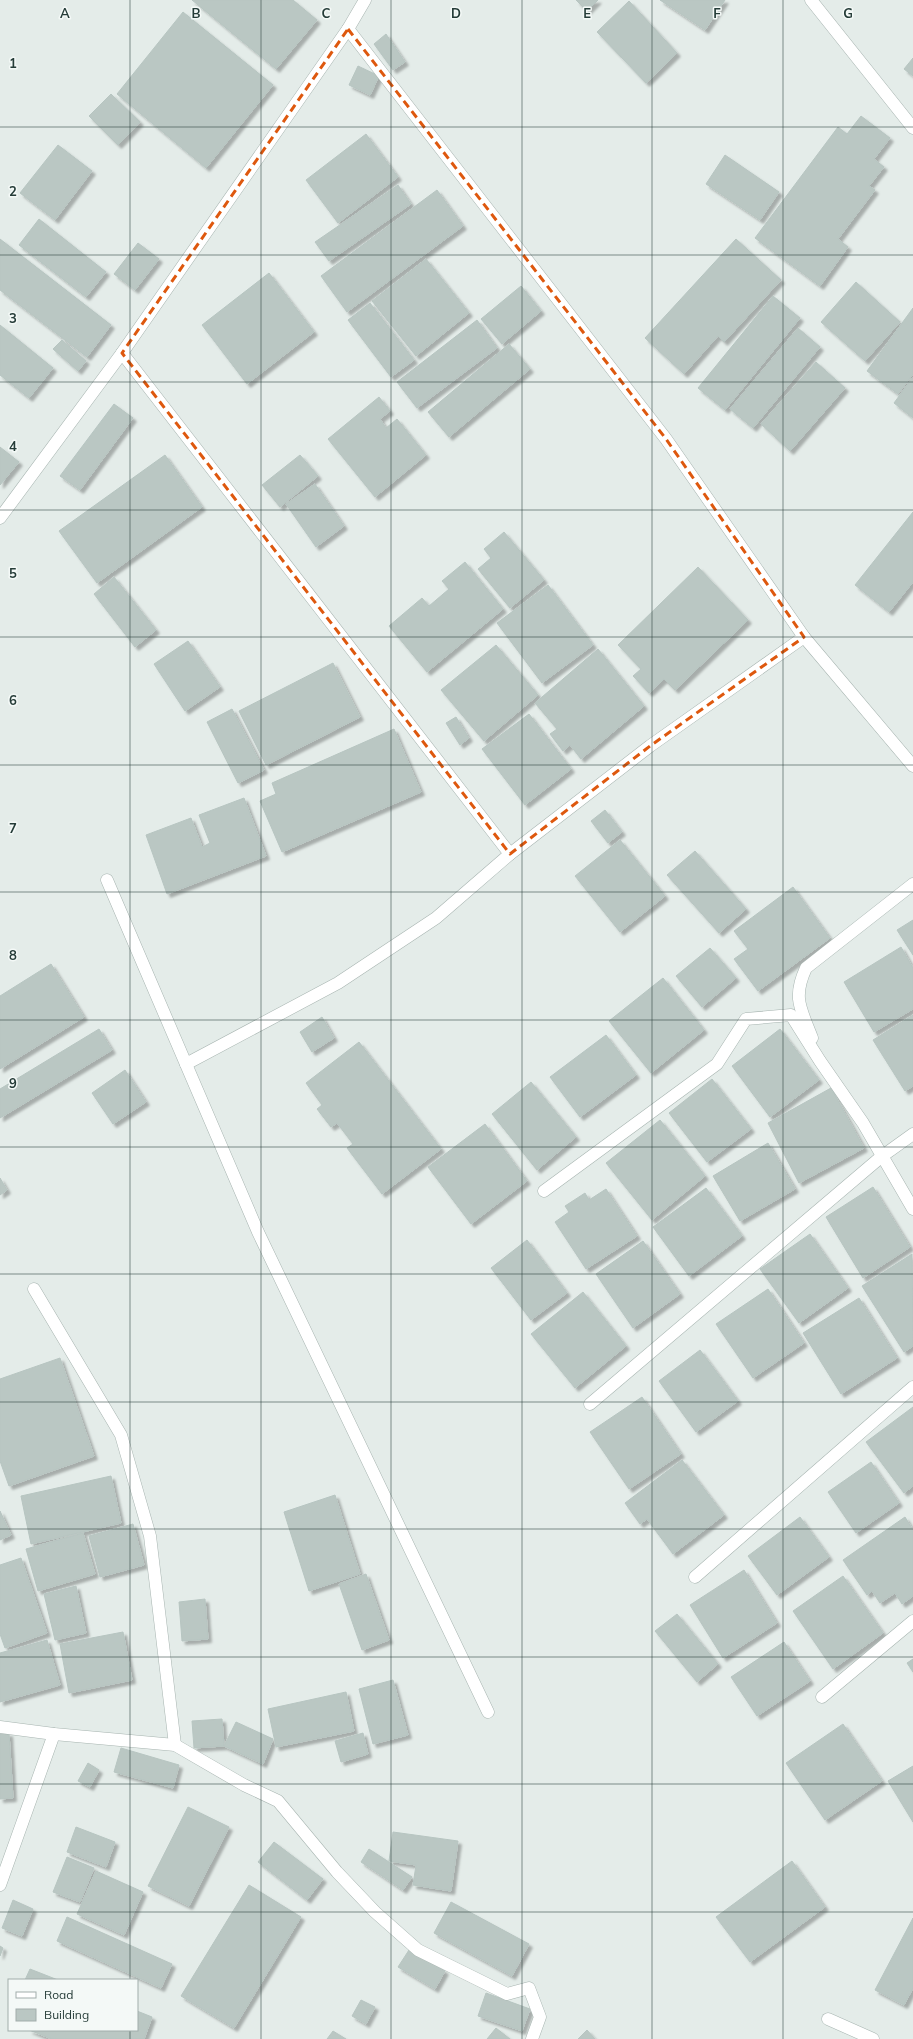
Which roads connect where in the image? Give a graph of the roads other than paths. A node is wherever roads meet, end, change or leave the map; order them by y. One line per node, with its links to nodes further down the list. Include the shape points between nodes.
1 (365, 0): 3 (street)
2 (811, 0): 4 (street)
3 (348, 29): 5 (street); 7 (street, via 666,439)
4 (913, 128)
5 (122, 353): 6 (street); 9 (street)
6 (0, 518)
7 (804, 637): 8 (street); 9 (street, via 650,746)
8 (913, 766)
9 (510, 854): 13 (street, via 436,918 338,983)
10 (108, 880): 13 (street)
11 (913, 884): 12 (street, via 806,968 799,983 798,1000)
12 (820, 1061): 15 (street); 16 (street, via 792,1014 746,1019 717,1064)
13 (186, 1064): 24 (street, via 258,1232)
14 (913, 1134): 15 (street)
15 (881, 1156): 17 (street); 20 (street)
16 (544, 1191)
17 (913, 1209)
18 (34, 1289): 27 (street, via 121,1435 150,1536)
19 (913, 1387): 21 (street)
20 (590, 1404)
21 (695, 1577)
22 (913, 1621): 23 (street)
23 (822, 1697)
24 (488, 1712)
25 (0, 1727): 26 (street)
26 (54, 1734): 27 (street); 28 (street)
27 (175, 1744): 30 (street, via 244,1785 278,1801 337,1872 375,1912 418,1950 508,1994 529,1988 540,2017)
28 (0, 1885)
29 (828, 2019): 31 (street)
30 (532, 2039)
31 (873, 2039)

